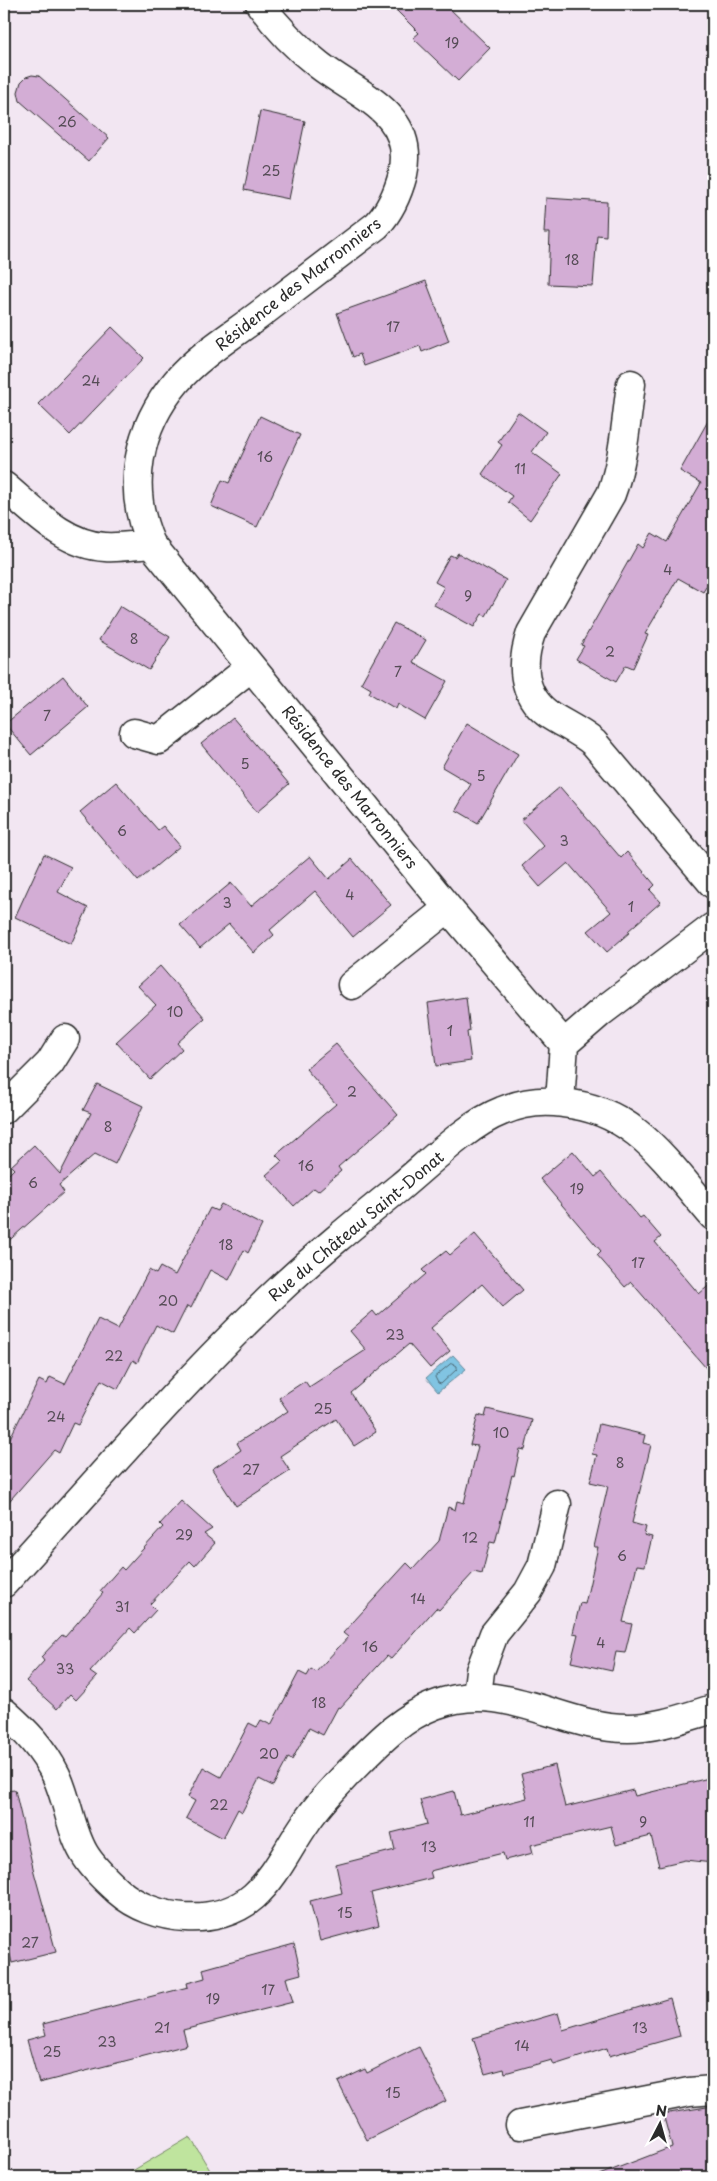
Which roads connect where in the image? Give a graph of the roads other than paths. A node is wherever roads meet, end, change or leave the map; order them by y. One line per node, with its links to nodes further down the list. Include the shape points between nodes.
1 (260, 4): 4 (street, Résidence des Marronniers, via 318,64 395,122 402,136 404,168 395,199 378,225 192,367 164,400 145,436 138,477 140,518)
2 (631, 384): 7 (street, via 617,478 611,494 531,633 525,651 525,678 538,705 594,743)
3 (4, 486): 4 (street, via 53,526 84,544 105,547)
4 (151, 544): 5 (street, Résidence des Marronniers)
5 (251, 666): 6 (street, via 159,740); 8 (street, Résidence des Marronniers)
6 (134, 733)
7 (713, 884)
8 (448, 908): 10 (street); 12 (street, Résidence des Marronniers)
9 (713, 927): 12 (street)
10 (352, 985)
11 (65, 1039): 14 (street, via 50,1063)
12 (564, 1044): 13 (street)
13 (560, 1102): 15 (street, Rue du Château Saint-Donat, via 604,1112 634,1129); 17 (street, Rue du Château Saint-Donat, via 517,1106 487,1118 327,1246 174,1396)
14 (4, 1110)
15 (713, 1216)
16 (558, 1504): 18 (street, via 542,1566 528,1592 494,1634 480,1671)
17 (4, 1583)
18 (477, 1696): 19 (street, via 506,1698 602,1726 628,1728 658,1725); 20 (street, via 433,1705 406,1719 327,1795 308,1818 271,1879 252,1898 232,1909 204,1917 175,1916 151,1910 120,1893 100,1874 84,1853 56,1776 44,1753 30,1735)
19 (713, 1709)
20 (4, 1712)
21 (713, 2090): 22 (street)
22 (520, 2125)

